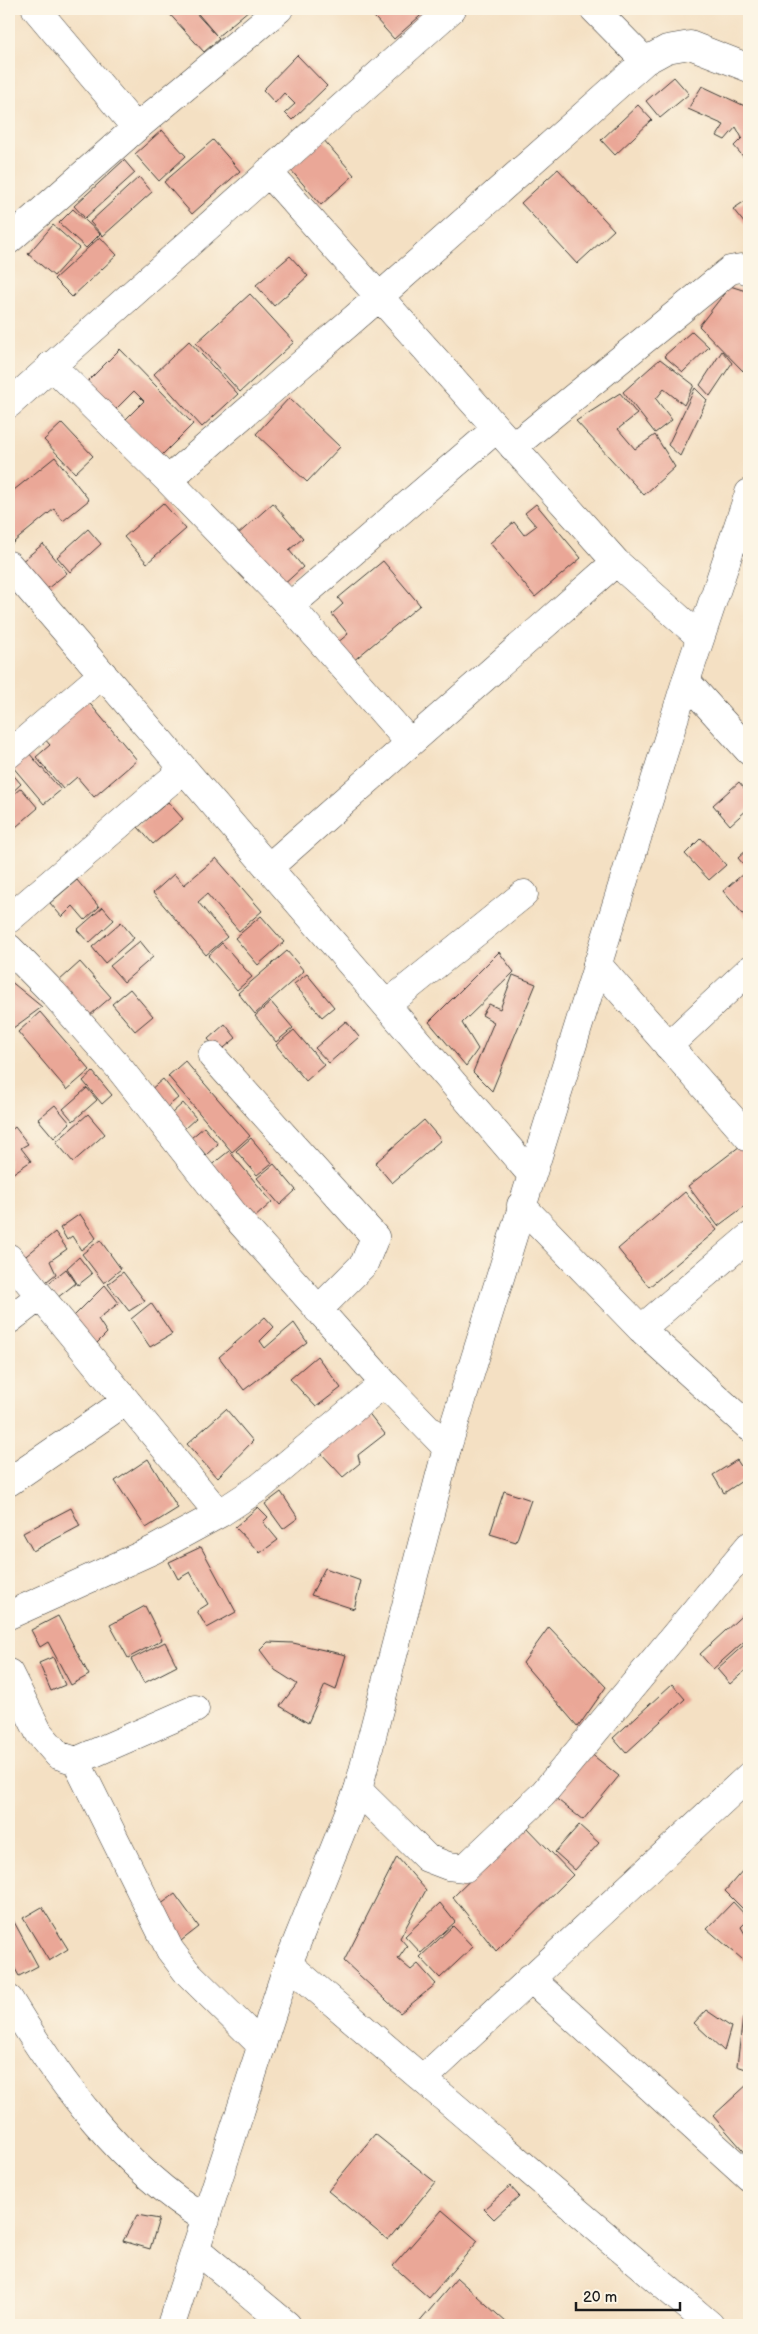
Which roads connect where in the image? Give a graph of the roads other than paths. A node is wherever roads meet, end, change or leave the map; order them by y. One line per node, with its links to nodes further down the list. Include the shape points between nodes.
1 (36, 9): 7 (street)
2 (278, 9): 7 (street)
3 (452, 9): 8 (street)
4 (594, 9): 5 (street)
5 (645, 61): 6 (street, via 667,49 690,45); 11 (street)
6 (749, 68)
7 (136, 128): 9 (street)
8 (268, 172): 11 (street); 12 (street)
9 (9, 240)
10 (749, 271): 14 (street, via 741,268 730,270)
11 (379, 297): 14 (street); 15 (street)
12 (51, 365): 13 (street); 15 (street)
13 (9, 404)
14 (504, 438): 17 (street); 19 (street)
15 (168, 480): 19 (street)
16 (749, 493): 20 (street)
17 (616, 562): 20 (street); 23 (street)
18 (12, 575): 21 (street)
19 (290, 606): 23 (street)
20 (700, 638): 22 (street)
21 (103, 674): 25 (street); 26 (street)
22 (686, 681): 24 (street); 31 (street)
23 (410, 743): 27 (street)
24 (749, 751)
25 (9, 754)
26 (184, 769): 27 (street); 29 (street)
27 (268, 868): 33 (street)
28 (524, 894): 33 (street)
29 (9, 919)
30 (9, 948): 42 (street, via 120,1069 236,1217)
31 (597, 964): 34 (street); 37 (street)
32 (749, 970): 34 (street)
33 (386, 1004): 37 (street)
34 (668, 1046): 36 (street)
35 (212, 1056): 42 (street, via 374,1237 364,1264)
36 (749, 1138)
37 (531, 1174): 38 (street)
38 (521, 1204): 44 (street); 48 (street)
39 (749, 1237): 44 (street)
40 (9, 1258): 41 (street)
41 (40, 1296): 43 (street); 46 (street)
42 (318, 1310): 45 (street)
43 (9, 1320)
44 (641, 1329): 47 (street)
45 (384, 1383): 48 (street); 50 (street, via 260,1487)
46 (126, 1401): 49 (street); 50 (street)
47 (749, 1427)
48 (447, 1448): 57 (street)
49 (9, 1482)
50 (219, 1514): 52 (street, via 153,1550)
51 (749, 1546): 57 (street, via 542,1795 465,1868 427,1858)
52 (9, 1615)
53 (9, 1673): 55 (street, via 39,1733 58,1755)
54 (195, 1709): 55 (street)
55 (76, 1761): 61 (street, via 170,1950 186,1971)
56 (749, 1776): 59 (street)
57 (358, 1790): 58 (street)
58 (288, 1964): 61 (street); 62 (street)
59 (530, 1978): 62 (street); 63 (street)
60 (9, 1999): 64 (street, via 98,2125 175,2200)
61 (262, 2046): 64 (street)
62 (423, 2079): 68 (street)
63 (749, 2177)
64 (206, 2219): 65 (street)
65 (196, 2250): 66 (street); 67 (street)
66 (171, 2325)
67 (287, 2325)
68 (710, 2325)

